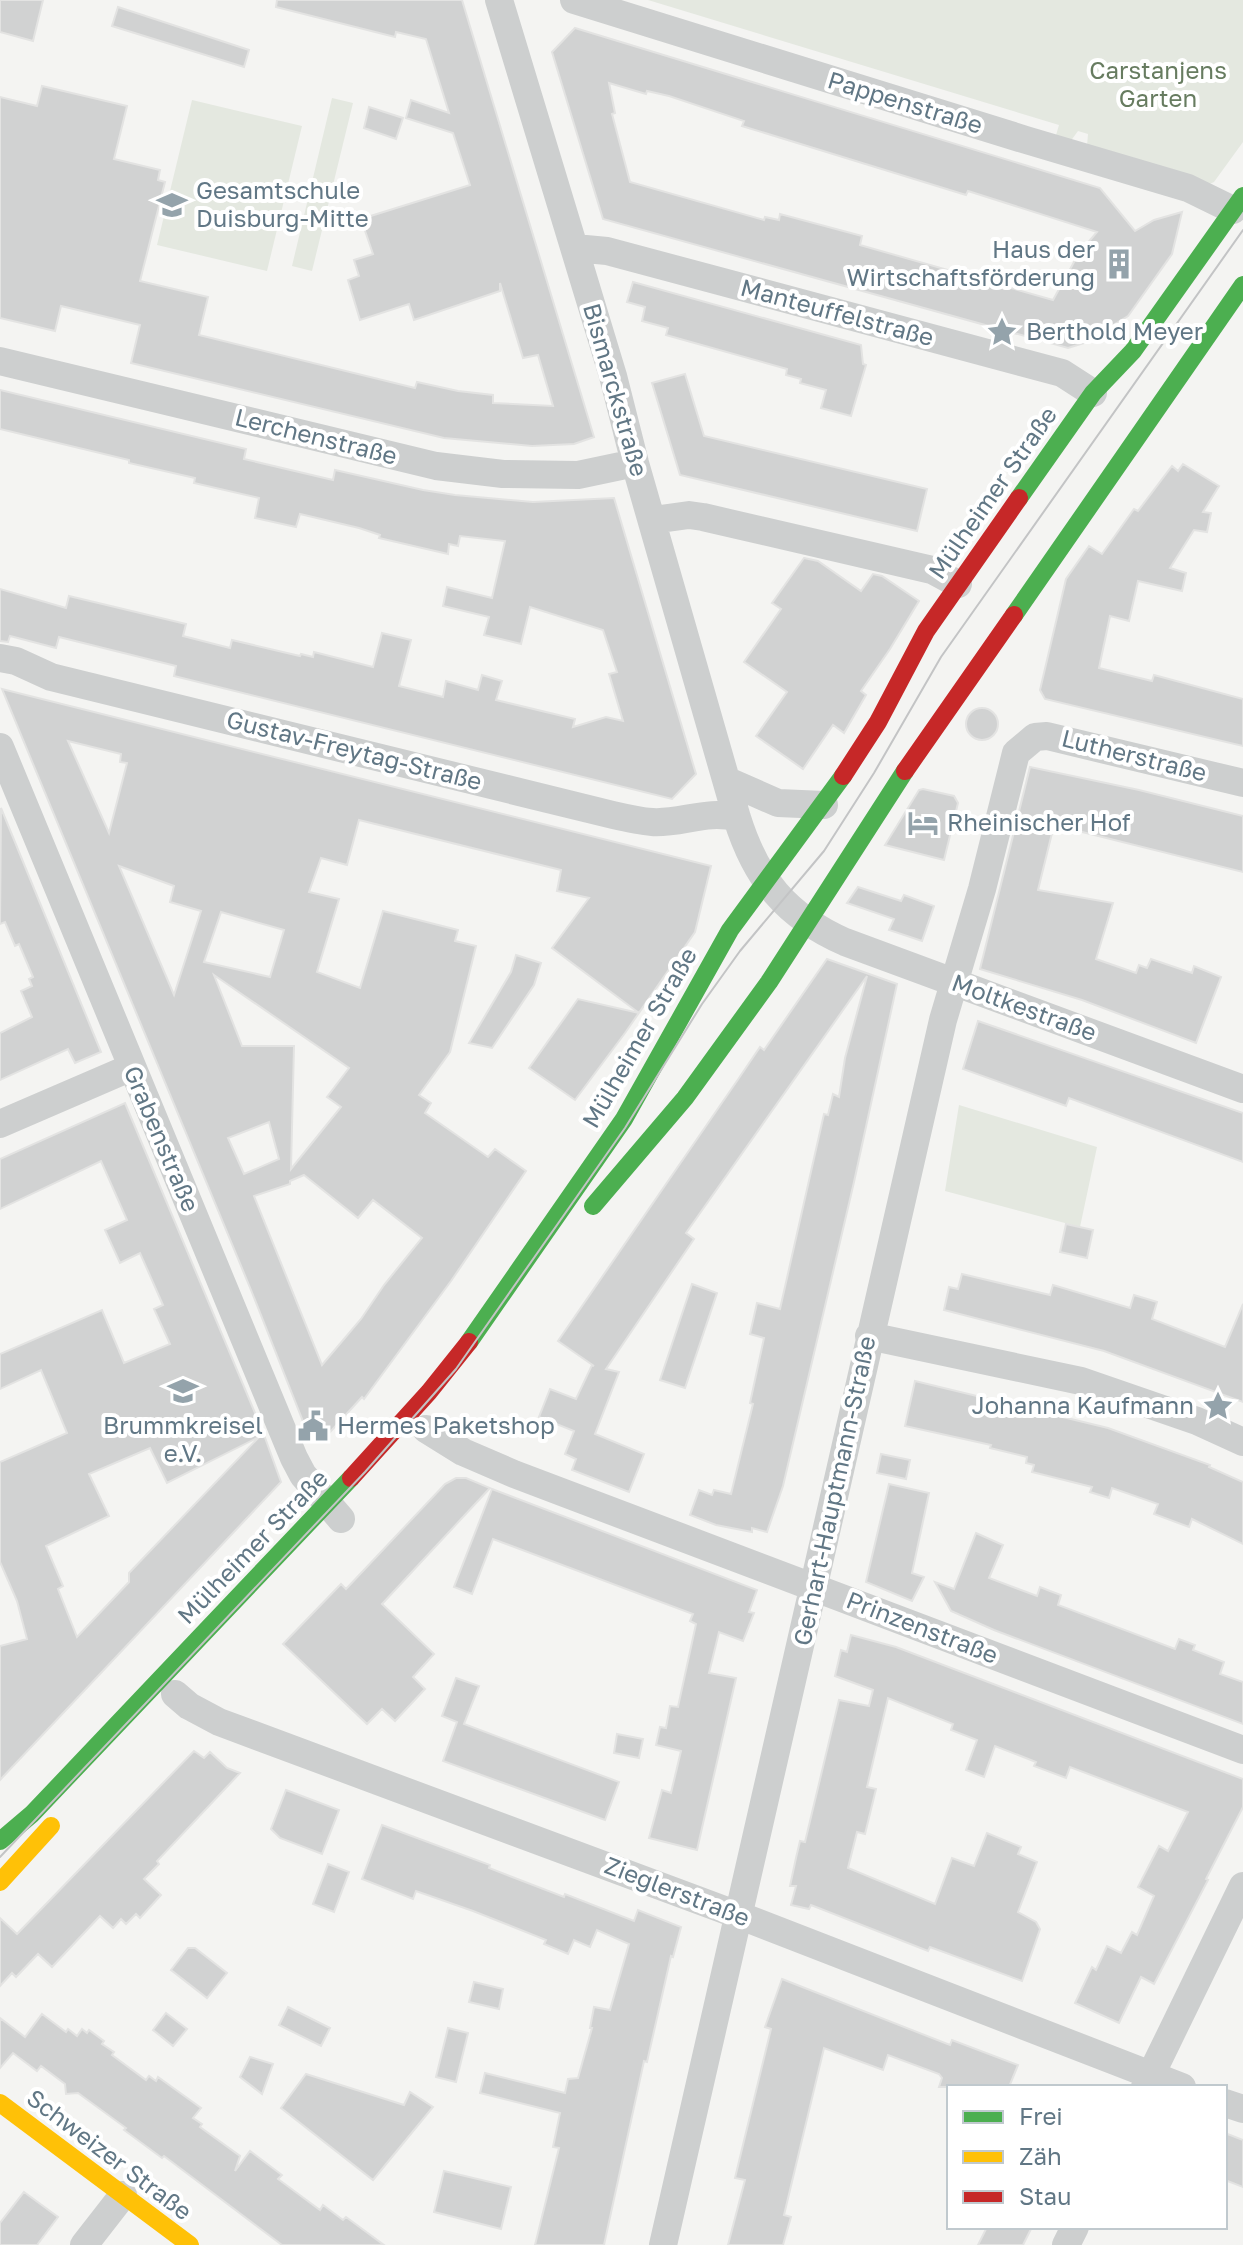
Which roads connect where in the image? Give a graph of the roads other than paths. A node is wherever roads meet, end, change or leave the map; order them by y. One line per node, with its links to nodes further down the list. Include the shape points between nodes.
1 (499, 0): 4 (street, Bismarckstraße)
2 (574, 0): 3 (street, Pappenstraße)
3 (1231, 202): 7 (main road, Mülheimer Straße, via 1133,351)
4 (575, 248): 7 (street, Manteuffelstraße, via 607,251 1062,373); 8 (street, Bismarckstraße)
5 (1243, 285): 18 (main road, via 904,772)
6 (0, 361): 8 (street, Lerchenstraße, via 436,466 578,475)
7 (1093, 393): 10 (main road, Mülheimer Straße)
8 (635, 463): 9 (street, Bismarckstraße)
9 (653, 520): 10 (street, via 703,517 932,570); 15 (street, Bismarckstraße)
10 (958, 584): 16 (main road, Mülheimer Straße)
11 (0, 658): 15 (street, Gustav-Freytag-Straße, via 51,677 613,815 679,821)
12 (1026, 743): 14 (street, Lutherstraße, via 1047,736); 19 (street, Gerhart-Hauptmann-Straße, via 1016,753)
13 (0, 747): 20 (street, Grabenstraße)
14 (1243, 783)
15 (727, 802): 16 (street); 17 (street, Bismarckstraße)
16 (824, 805): 17 (main road, Mülheimer Straße)
17 (766, 880): 18 (street, Bismarckstraße); 27 (main road, Mülheimer Straße, via 709,964 624,1119 472,1339)
18 (807, 923): 19 (street, Moltkestraße); 23 (main road, via 685,1098)
19 (956, 983): 21 (street, Moltkestraße); 24 (street, Gerhart-Hauptmann-Straße)
20 (132, 1067): 22 (street); 27 (street, Grabenstraße, via 294,1458)
21 (1243, 1089)
22 (0, 1124)
23 (585, 1218)
24 (869, 1336): 26 (street, via 1081,1381); 28 (street, Gerhart-Hauptmann-Straße)
25 (425, 1429): 28 (street, Prinzenstraße, via 514,1474)
26 (1243, 1442)
27 (336, 1517): 32 (main road, Mülheimer Straße)
28 (814, 1587): 30 (street, Prinzenstraße); 35 (street, Gerhart-Hauptmann-Straße)
29 (175, 1694): 35 (street, Zieglerstraße, via 219,1722)
30 (1243, 1750)
31 (64, 1812): 33 (main road)
32 (0, 1841)
33 (0, 1882)
34 (1243, 1886): 36 (street)
35 (738, 1915): 36 (street, Zieglerstraße); 42 (street, Gerhart-Hauptmann-Straße)
36 (1148, 2081): 37 (street, Zieglerstraße)
37 (1171, 2085)
38 (0, 2103): 39 (main road, Schweizer Straße)
39 (123, 2195): 40 (street); 41 (main road, Schweizer Straße)
40 (84, 2245)
41 (190, 2245)
42 (663, 2245)

